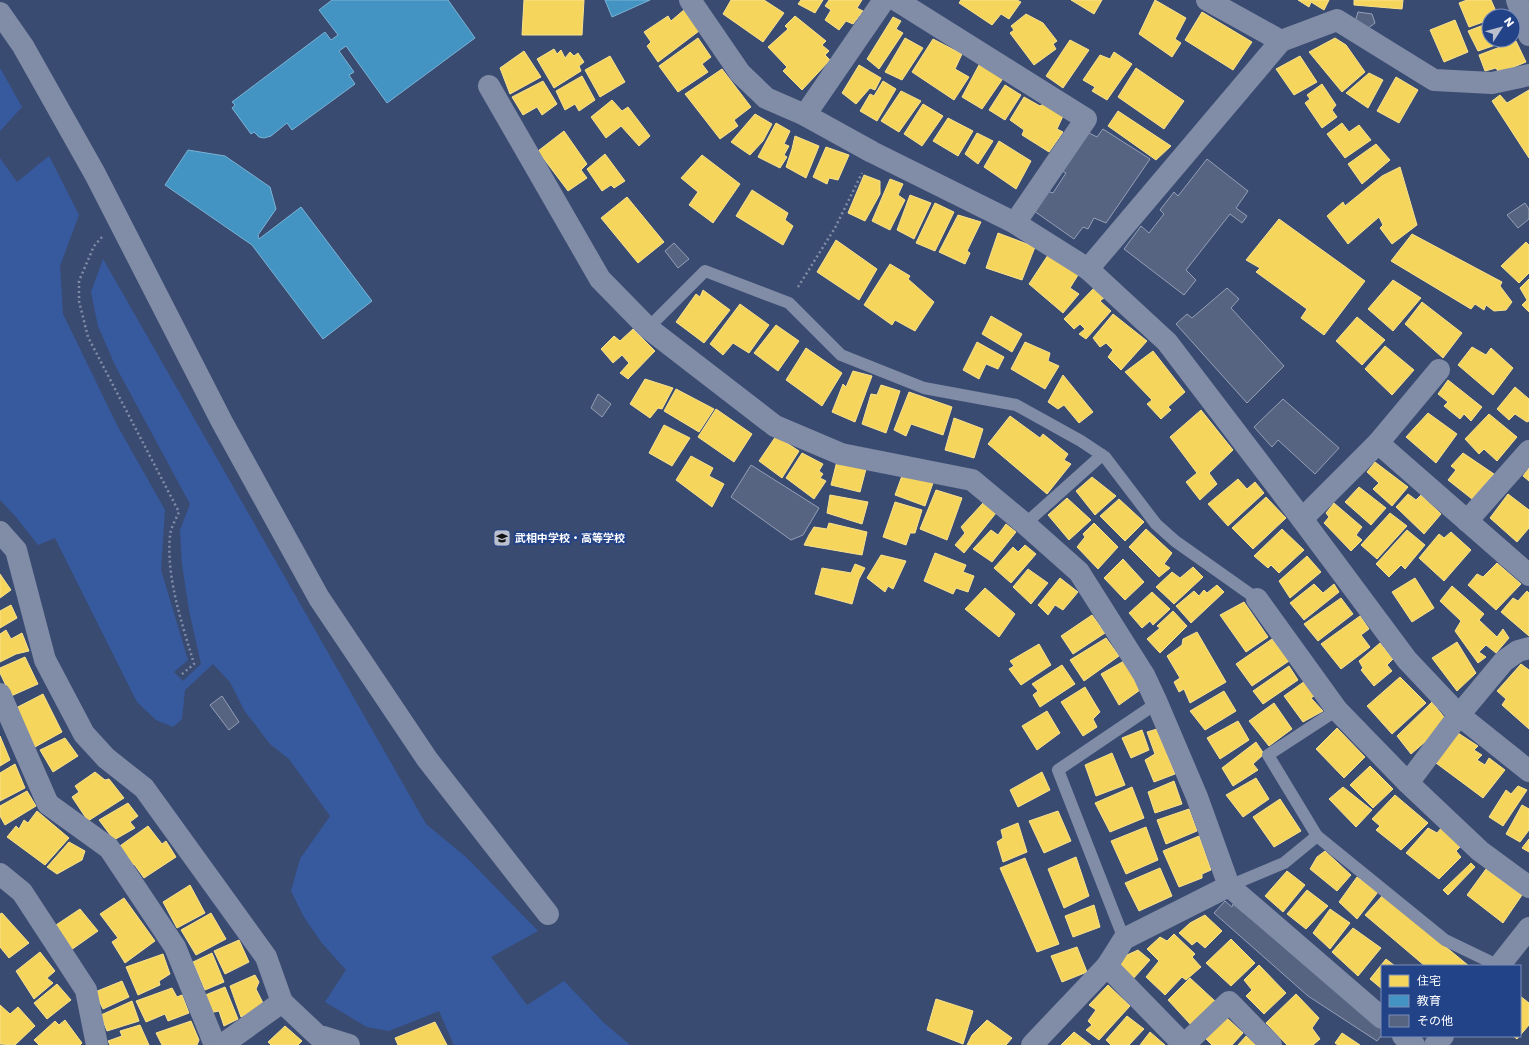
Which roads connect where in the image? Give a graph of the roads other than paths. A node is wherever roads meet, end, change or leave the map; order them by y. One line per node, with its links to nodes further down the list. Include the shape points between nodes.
1 (690, 0): 11 (street, via 740,73 766,98)
2 (884, 0): 11 (street)
3 (896, 0): 12 (street, via 1086,119)
4 (1207, 0): 8 (street)
5 (1517, 0): 7 (street)
6 (0, 13): 36 (street, via 23,46 95,174 222,422 319,598 427,759)
7 (1529, 35)
8 (1281, 41): 9 (street, via 1337,20 1434,80 1492,83); 13 (street)
9 (1529, 75)
10 (490, 86): 14 (street, via 600,278)
11 (805, 116): 12 (street)
12 (1015, 223): 13 (street)
13 (1088, 269): 19 (street, via 1167,342)
14 (648, 328): 18 (lane, via 705,271 789,303 841,355 924,388 1016,405); 21 (street, via 776,426 840,454 972,480)
15 (1439, 370): 16 (street)
16 (1378, 443): 19 (street); 20 (street)
17 (1529, 451): 20 (street)
18 (1102, 455): 21 (lane); 24 (lane, via 1156,524 1175,541)
19 (1302, 519): 29 (street, via 1407,660)
20 (1467, 521): 23 (street)
21 (1025, 524): 27 (street, via 1079,572 1144,675)
22 (0, 532): 42 (street, via 16,550 45,660 84,734 106,758 144,788 266,957)
23 (1529, 575)
24 (1257, 599): 28 (street)
25 (1529, 648): 29 (street, via 1518,650 1504,661)
26 (0, 694): 47 (street, via 48,804 109,848 175,947)
27 (1157, 703): 34 (street, via 1198,797); 38 (lane, via 1058,770)
28 (1337, 710): 31 (street); 32 (lane, via 1268,755)
29 (1458, 715): 30 (street); 31 (street)
30 (1529, 771)
31 (1408, 783): 35 (street, via 1480,851)
32 (1317, 836): 34 (lane, via 1284,863); 39 (lane, via 1445,940)
33 (0, 874): 46 (street, via 22,892 86,990)
34 (1229, 886): 38 (street); 43 (street)
35 (1529, 887)
36 (548, 914)
37 (1529, 928): 40 (street)
38 (1124, 940): 41 (street)
39 (1497, 965)
40 (1500, 965)
41 (1107, 966): 50 (street); 51 (street)
42 (282, 1002): 48 (street); 49 (street, via 317,1035)
43 (1381, 1017)
44 (1405, 1037): 53 (street)
45 (1442, 1037): 54 (street)
46 (97, 1045)
47 (215, 1045)
48 (222, 1045)
49 (349, 1045)
50 (1032, 1045)
51 (1184, 1045): 52 (street, via 1229,1002)
52 (1271, 1045)
53 (1414, 1045)
54 (1436, 1045)

